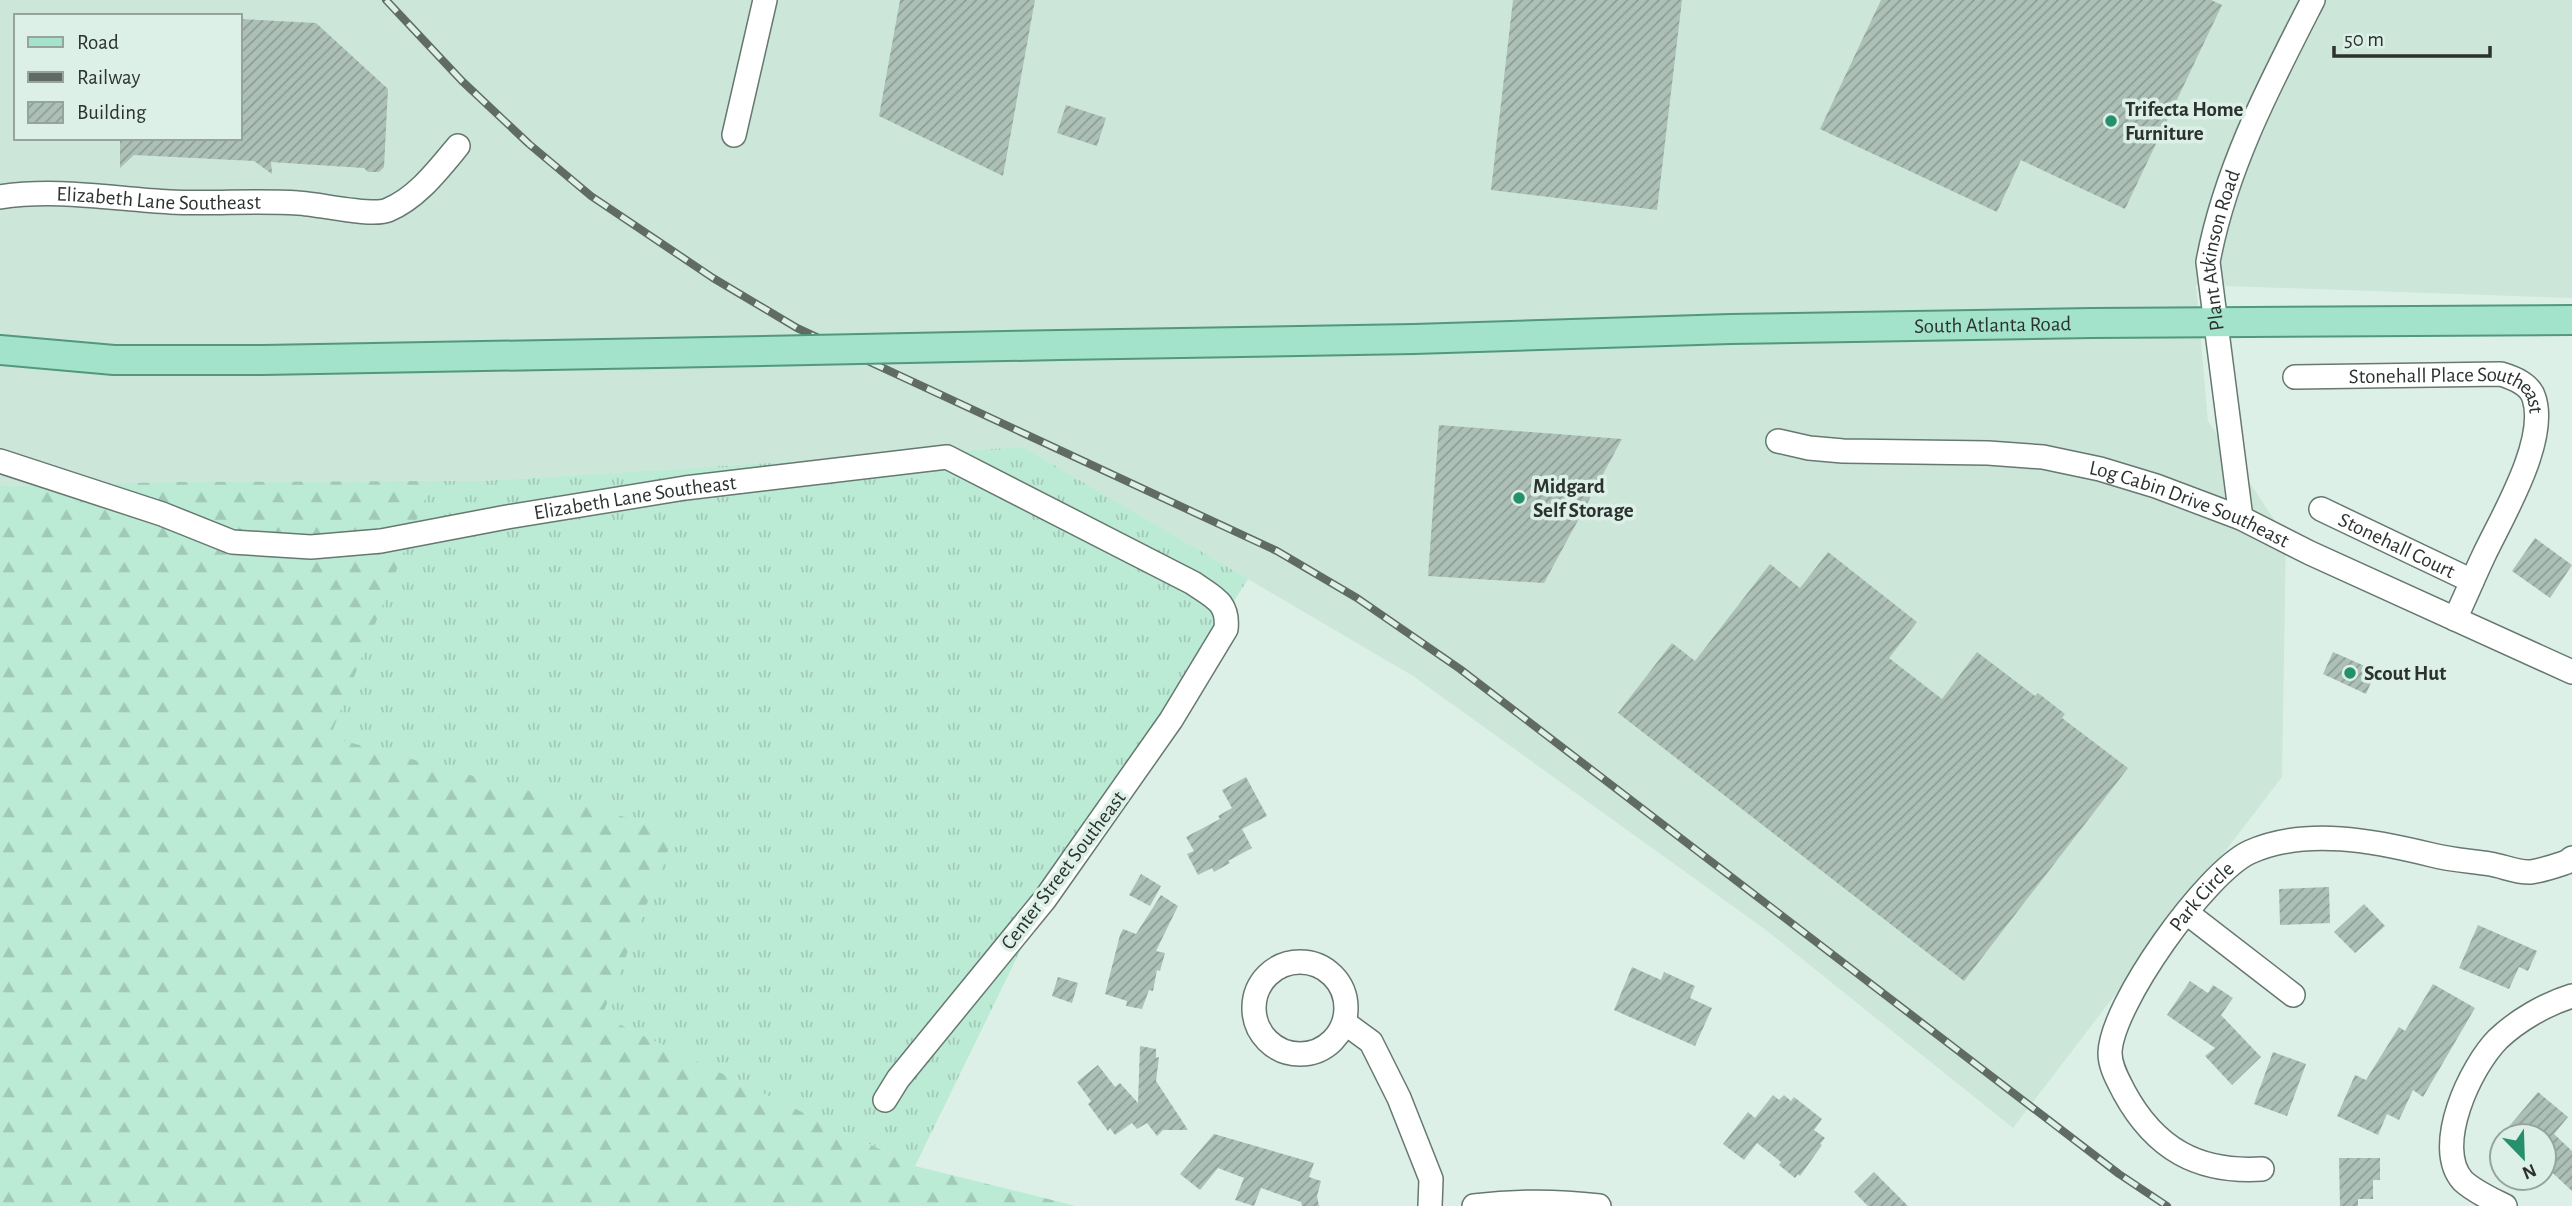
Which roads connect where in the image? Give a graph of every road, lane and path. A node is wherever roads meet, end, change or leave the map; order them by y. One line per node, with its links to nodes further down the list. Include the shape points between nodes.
1 (765, 0): 3 (street)
2 (2313, 0): 7 (street, Plant Atkinson Road, via 2225,189 2208,262)
3 (734, 135)
4 (458, 146): 5 (street, Elizabeth Lane Southeast, via 409,199 385,212 293,203 207,204 68,194)
5 (0, 197)
6 (2572, 320): 7 (main road, South Atlanta Road)
7 (2215, 322): 8 (main road, South Atlanta Road, bridge, via 263,360 114,360); 13 (street, Plant Atkinson Road)
8 (0, 350)
9 (2295, 377): 14 (street, Stonehall Place Southeast, via 2501,374 2519,380 2534,396 2537,414 2529,456)
10 (1778, 441): 13 (street, Log Cabin Drive Southeast, via 1843,451 2043,457 2156,486)
11 (0, 461): 16 (street, Elizabeth Lane Southeast, via 232,542 311,547 381,541 685,488 947,457 1193,583 1225,608)
12 (2320, 509): 14 (street, Stonehall Court)
13 (2241, 518): 15 (street, Log Cabin Drive Southeast)
14 (2472, 581): 15 (street, Stonehall Place Southeast)
15 (2455, 619): 17 (street, Log Cabin Drive Southeast)
16 (1226, 629): 23 (street, Center Street Southeast, via 1171,720 1045,899)
17 (2572, 672)
18 (2572, 858): 19 (street, Park Circle, via 2528,872 2411,848 2305,839 2274,844 2227,866)
19 (2187, 913): 20 (street); 24 (street, Park Circle, via 2144,973 2115,1029 2110,1053 2113,1072 2135,1112 2165,1145 2214,1168)
20 (2293, 995)
21 (2572, 996): 28 (street, via 2537,1011 2499,1039 2481,1061 2454,1122 2453,1164 2462,1180)
22 (1345, 1023): 22 (street, via 1342,988 1317,965 1288,964 1271,973 1257,990 1255,1018 1262,1034 1277,1049 1294,1055 1319,1051 1337,1037); 25 (street, via 1371,1042 1399,1098 1431,1179)
23 (885, 1100)
24 (2262, 1169)
25 (1430, 1206)
26 (1474, 1206): 27 (street, via 1566,1202)
27 (1599, 1206)
28 (2505, 1206)

